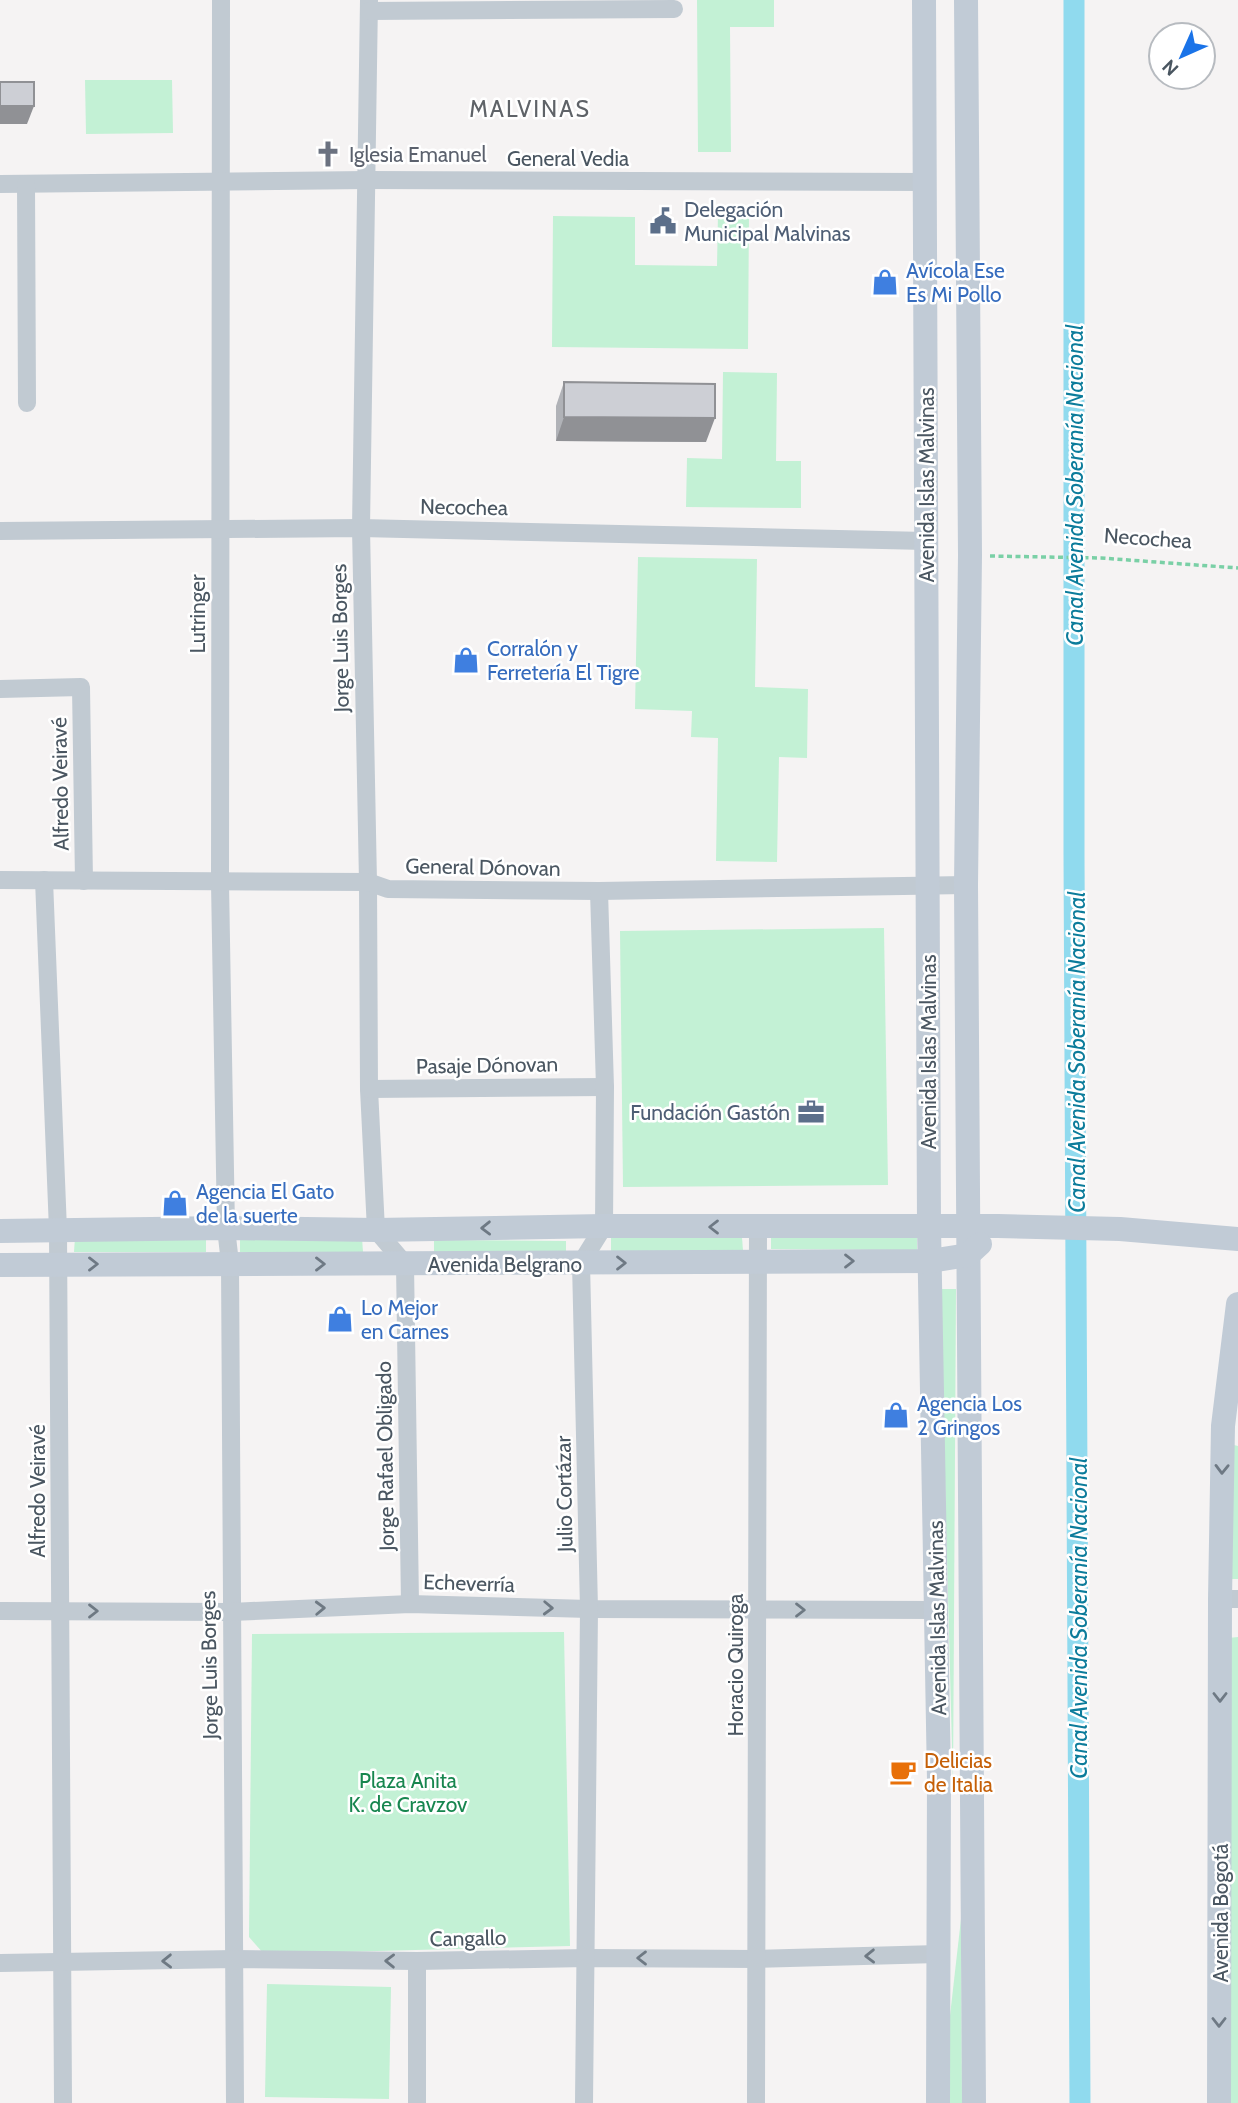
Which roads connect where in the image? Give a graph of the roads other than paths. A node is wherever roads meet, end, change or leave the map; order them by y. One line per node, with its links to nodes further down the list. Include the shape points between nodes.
1 (221, 0): 7 (street, Lutringer)
2 (924, 0): 8 (main road, Avenida Islas Malvinas)
3 (967, 0): 23 (main road, Avenida Islas Malvinas, via 970,555)
4 (369, 5): 5 (street); 6 (street, Jorge Luis Borges)
5 (674, 9)
6 (367, 180): 7 (street, General Vedia); 8 (street, General Vedia); 13 (street, Jorge Luis Borges)
7 (220, 183): 10 (street, General Vedia); 12 (street, Lutringer)
8 (925, 183): 15 (main road, Avenida Islas Malvinas)
9 (0, 184): 10 (street, General Vedia)
10 (26, 184): 11 (street)
11 (27, 403)
12 (220, 528): 13 (street, Necochea); 14 (street, Necochea); 21 (street, Lutringer)
13 (361, 528): 15 (street, Necochea); 20 (street, Jorge Luis Borges)
14 (0, 531)
15 (926, 541): 22 (main road, Avenida Islas Malvinas)
16 (0, 689): 19 (street, Alfredo Veiravé, via 81,687)
17 (0, 880): 18 (street, General Dónovan)
18 (44, 880): 19 (street, General Dónovan); 33 (street, Alfredo Veiravé)
19 (84, 881): 21 (street, General Dónovan)
20 (368, 882): 21 (street, General Dónovan); 24 (street, General Dónovan, via 388,889); 26 (street, Jorge Luis Borges)
21 (220, 883): 32 (street, Lutringer)
22 (928, 885): 23 (street, General Dónovan); 24 (street, General Dónovan); 27 (main road, Avenida Islas Malvinas)
23 (966, 885): 28 (main road, Avenida Islas Malvinas)
24 (599, 891): 25 (street)
25 (605, 1087): 26 (street, Pasaje Dónovan); 30 (street)
26 (369, 1089): 34 (street, Jorge Luis Borges)
27 (929, 1226): 28 (main road, Avenida Belgrano); 31 (main road, Avenida Belgrano); 38 (main road, Avenida Islas Malvinas)
28 (968, 1226): 29 (main road, Avenida Belgrano); 37 (main road, Avenida Islas Malvinas)
29 (998, 1226): 36 (main road, Avenida Belgrano, via 1120,1229); 37 (main road)
30 (604, 1227): 31 (main road, Avenida Belgrano, one-way to 30); 34 (main road, Avenida Belgrano, one-way to 34); 41 (street)
31 (758, 1227): 39 (street, Horacio Quiroga)
32 (226, 1228): 33 (main road, Avenida Belgrano); 34 (main road, Avenida Belgrano); 40 (street, Jorge Luis Borges)
33 (58, 1230): 35 (main road, Avenida Belgrano); 44 (street, Alfredo Veiravé)
34 (376, 1230): 42 (street)
35 (0, 1231)
36 (1238, 1239)
37 (968, 1255): 38 (main road, Avenida Belgrano); 55 (main road, Avenida Islas Malvinas)
38 (930, 1261): 39 (main road, Avenida Belgrano, one-way to 38); 51 (main road, Avenida Islas Malvinas)
39 (758, 1262): 41 (main road, Avenida Belgrano, one-way to 39); 50 (street, Horacio Quiroga)
40 (230, 1263): 42 (main road, Avenida Belgrano, one-way to 42); 44 (main road, Avenida Belgrano, one-way to 40); 54 (street, Jorge Luis Borges)
41 (581, 1263): 42 (main road, Avenida Belgrano); 49 (street, Julio Cortázar)
42 (405, 1264): 48 (street, Jorge Rafael Obligado)
43 (0, 1265): 44 (main road, Avenida Belgrano)
44 (58, 1265): 53 (street, Alfredo Veiravé)
45 (1238, 1304): 46 (main road, Avenida Bogotá)
46 (1231, 1426): 47 (main road, Avenida Bogotá, one-way to 47)
47 (1229, 1599): 71 (main road, Avenida Bogotá, one-way to 71)
48 (410, 1604): 49 (street, Echeverría, one-way to 49); 54 (street, Echeverría, one-way to 48)
49 (589, 1609): 50 (street, Echeverría); 58 (street, Julio Cortázar)
50 (758, 1610): 51 (street, Echeverría, one-way to 51); 60 (street, Horacio Quiroga)
51 (937, 1610): 56 (main road, Avenida Islas Malvinas)
52 (0, 1611): 53 (street, Echeverría)
53 (60, 1611): 54 (street, Echeverría, one-way to 54); 63 (street, Alfredo Veiravé)
54 (231, 1612): 59 (street, Jorge Luis Borges)
55 (974, 1756): 56 (main road); 70 (main road, Avenida Islas Malvinas)
56 (940, 1913): 57 (main road, Avenida Islas Malvinas)
57 (938, 1954): 60 (street, Cangallo, one-way to 60); 69 (main road, Avenida Islas Malvinas)
58 (586, 1958): 60 (street, Cangallo, one-way to 58); 61 (street, Cangallo); 67 (street, Julio Cortázar)
59 (235, 1959): 61 (street, Cangallo, one-way to 59); 63 (street, Cangallo, one-way to 63); 65 (street, Jorge Luis Borges)
60 (757, 1959): 68 (street, Horacio Quiroga)
61 (417, 1961): 66 (street)
62 (0, 1963): 63 (street, Cangallo)
63 (62, 1963): 64 (street, Alfredo Veiravé)
64 (63, 2103)
65 (235, 2103)
66 (417, 2103)
67 (584, 2103)
68 (756, 2103)
69 (938, 2103)
70 (974, 2103)
71 (1219, 2103)

